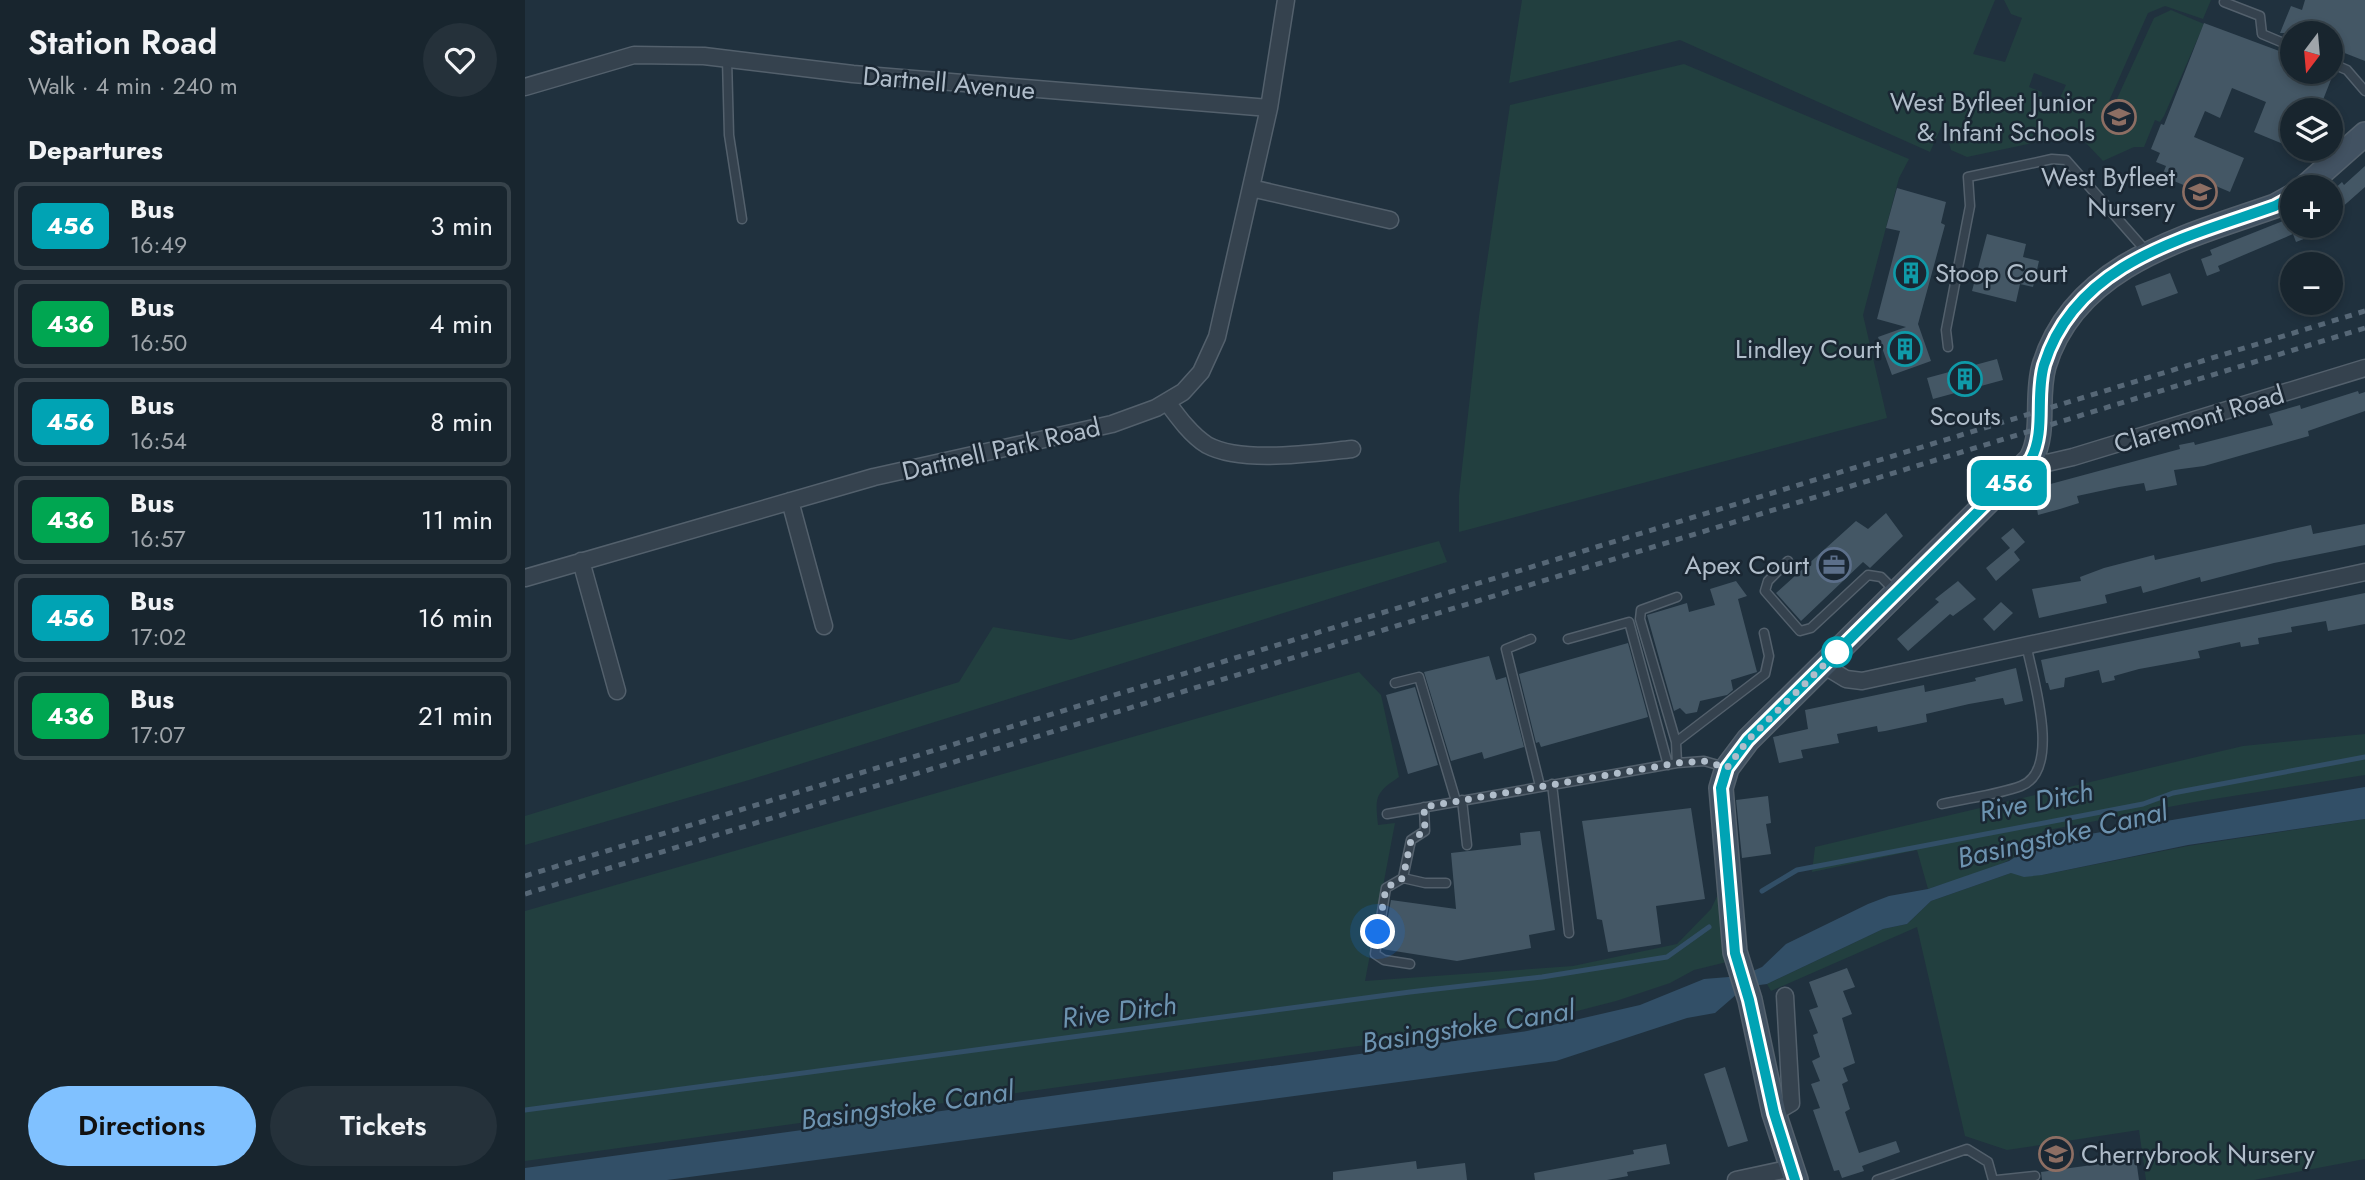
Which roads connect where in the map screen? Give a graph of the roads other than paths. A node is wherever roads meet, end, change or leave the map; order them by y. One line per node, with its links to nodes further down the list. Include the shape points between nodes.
1 (1286, 0): 8 (street)
2 (2224, 2): 3 (lane, via 2260,16 2262,34)
3 (2280, 42)
4 (727, 59): 6 (street, Dartnell Avenue, via 634,55); 8 (street, Dartnell Avenue, via 853,74); 13 (lane, via 729,135)
5 (2343, 68): 7 (lane)
6 (525, 87)
7 (2365, 91)
8 (1269, 108): 11 (street, Dartnell Park Road)
9 (2365, 134): 10 (street)
10 (2319, 175)
11 (1251, 188): 14 (street); 18 (street, Dartnell Park Road, via 1217,337 1201,372)
12 (2280, 203): 15 (street)
13 (742, 219)
14 (1389, 220)
15 (2148, 254): 16 (lane, via 2066,160 1968,177 1970,206 1946,330); 20 (street, via 2092,288 2060,328 2038,391 2039,436)
16 (1948, 347)
17 (2365, 368): 20 (street, Claremont Road, via 2073,457 2047,463)
18 (1167, 402): 19 (street, via 1182,423 1208,445 1235,453); 21 (street, Dartnell Park Road, via 1112,424 874,477)
19 (1352, 449)
20 (2031, 459): 26 (street)
21 (790, 501): 22 (street, Dartnell Park Road); 28 (street)
22 (581, 561): 25 (street, Dartnell Park Road); 35 (street)
23 (1788, 561): 26 (lane, via 1767,581 1765,591 1800,631 1811,628 1868,575 1881,577)
24 (2365, 572): 32 (street)
25 (525, 578)
26 (1897, 593): 33 (street)
27 (1677, 597): 36 (lane, via 1641,610 1640,619)
28 (824, 626)
29 (1764, 633): 36 (lane, via 1769,656 1765,674)
30 (1531, 639): 40 (lane, via 1506,649)
31 (1568, 639): 37 (lane, via 1629,622)
32 (2025, 644): 33 (street, via 1862,681 1846,679); 42 (lane, via 2044,744 2041,764 2024,785)
33 (1823, 666): 38 (street, via 1748,740)
34 (1395, 683): 41 (lane, via 1419,677)
35 (617, 691)
36 (1676, 742): 37 (lane)
37 (1672, 764): 38 (lane, via 1704,761); 39 (lane)
38 (1727, 768): 51 (street, via 1721,798 1735,953)
39 (1552, 784): 40 (lane); 48 (lane)
40 (1539, 786): 41 (lane)
41 (1459, 801): 43 (lane); 45 (lane)
42 (1942, 804)
43 (1424, 807): 44 (lane); 46 (lane, via 1425,831 1411,840)
44 (1387, 814)
45 (1467, 845)
46 (1403, 878): 47 (lane); 49 (lane, via 1386,888 1375,954)
47 (1446, 883)
48 (1569, 933)
49 (1410, 964)
50 (1785, 996): 51 (street, via 1791,1103)
51 (1774, 1113): 52 (street)
52 (1794, 1174): 54 (street)
53 (2035, 1176): 56 (lane)
54 (1736, 1180)
55 (1877, 1180): 56 (lane, via 1967,1149 1988,1162)
56 (1995, 1180)

